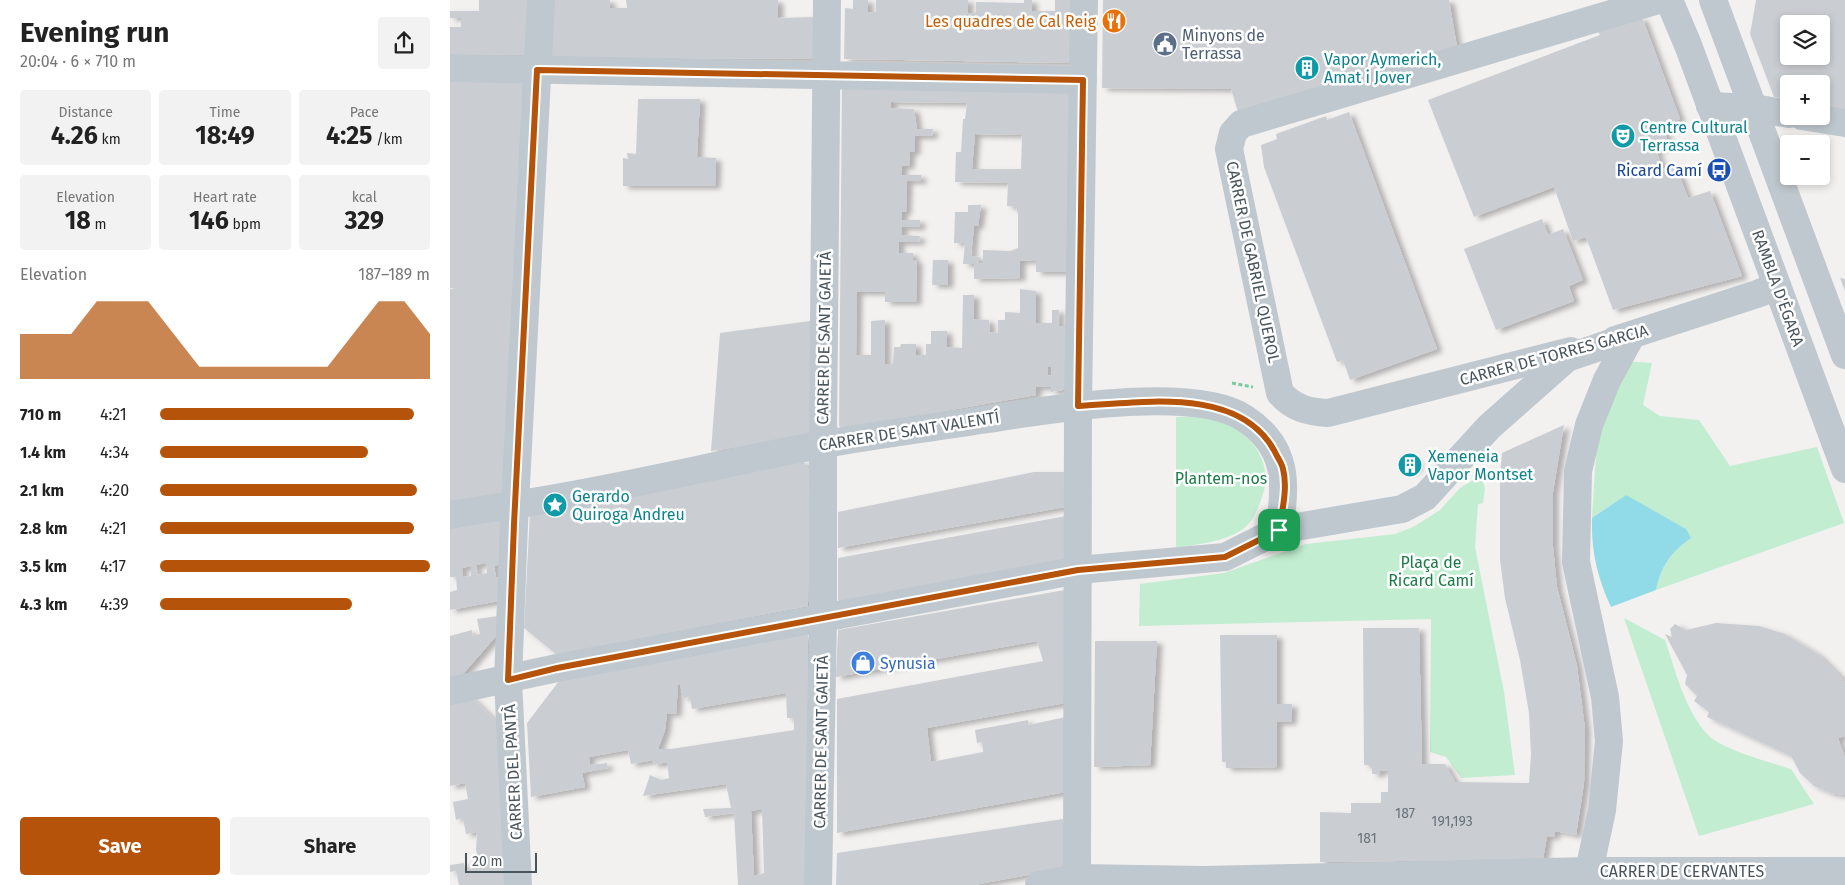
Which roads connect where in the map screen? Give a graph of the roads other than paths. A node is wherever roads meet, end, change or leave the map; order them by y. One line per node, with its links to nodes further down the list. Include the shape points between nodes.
1 (541, 0): 8 (street, CARRER DEL PANTÀ)
2 (827, 0): 9 (street, CARRER DE SANT GAIETÀ)
3 (1084, 0): 10 (street)
4 (1658, 0): 22 (street, CARRER DE GABRIEL QUEROL, via 1241,124 1233,133 1229,148 1280,393 1290,404 1311,412)
5 (1668, 0): 11 (street, RAMBLA D'ÈGARA)
6 (1722, 7): 11 (street, via 1701,60); 12 (street)
7 (450, 68): 8 (street)
8 (537, 70): 9 (street); 25 (street, CARRER DEL PANTÀ)
9 (826, 74): 10 (street); 23 (street, CARRER DE SANT GAIETÀ)
10 (1083, 80): 21 (street)
11 (1706, 96): 12 (street); 16 (street, RAMBLA D'ÈGARA)
12 (1753, 108): 13 (street); 18 (street)
13 (1780, 112)
14 (1830, 121): 15 (street)
15 (1845, 123)
16 (1777, 286): 17 (street, CARRER DE TORRES GARCIA); 24 (street, RAMBLA D'ÈGARA)
17 (1631, 336): 22 (street, CARRER DE TORRES GARCIA); 27 (street, via 1567,358 1489,427 1415,504 1385,513); 33 (street, via 1607,380 1588,426 1578,471 1576,562 1605,697 1609,741)
18 (1845, 355)
19 (1182, 385): 20 (street)
20 (1124, 390)
21 (1078, 406): 23 (street, CARRER DE SANT VALENTÍ); 27 (street, CARRER DE SANT VALENTÍ, via 1166,402 1209,405 1244,417 1268,438 1283,468 1284,502); 28 (street)
22 (1328, 413)
23 (823, 444): 25 (street, CARRER DE SANT VALENTÍ); 29 (street, CARRER DE SANT GAIETÀ)
24 (1845, 469)
25 (515, 504): 26 (street, CARRER DE SANT VALENTÍ); 30 (street, CARRER DEL PANTÀ)
26 (450, 515)
27 (1279, 530): 28 (street, via 1225,557)
28 (1078, 570): 29 (street); 34 (street)
29 (823, 619): 30 (street); 37 (street, CARRER DE SANT GAIETÀ)
30 (508, 680): 31 (street); 36 (street, CARRER DEL PANTÀ)
31 (450, 691)
32 (1845, 871): 33 (street, CARRER DE CERVANTES)
33 (1591, 878): 35 (street, CARRER DE CERVANTES)
34 (1077, 881): 35 (street, CARRER DE CERVANTES); 38 (street, CARRER DE CERVANTES)
35 (1203, 882)
36 (518, 885)
37 (818, 885)
38 (1039, 885)

